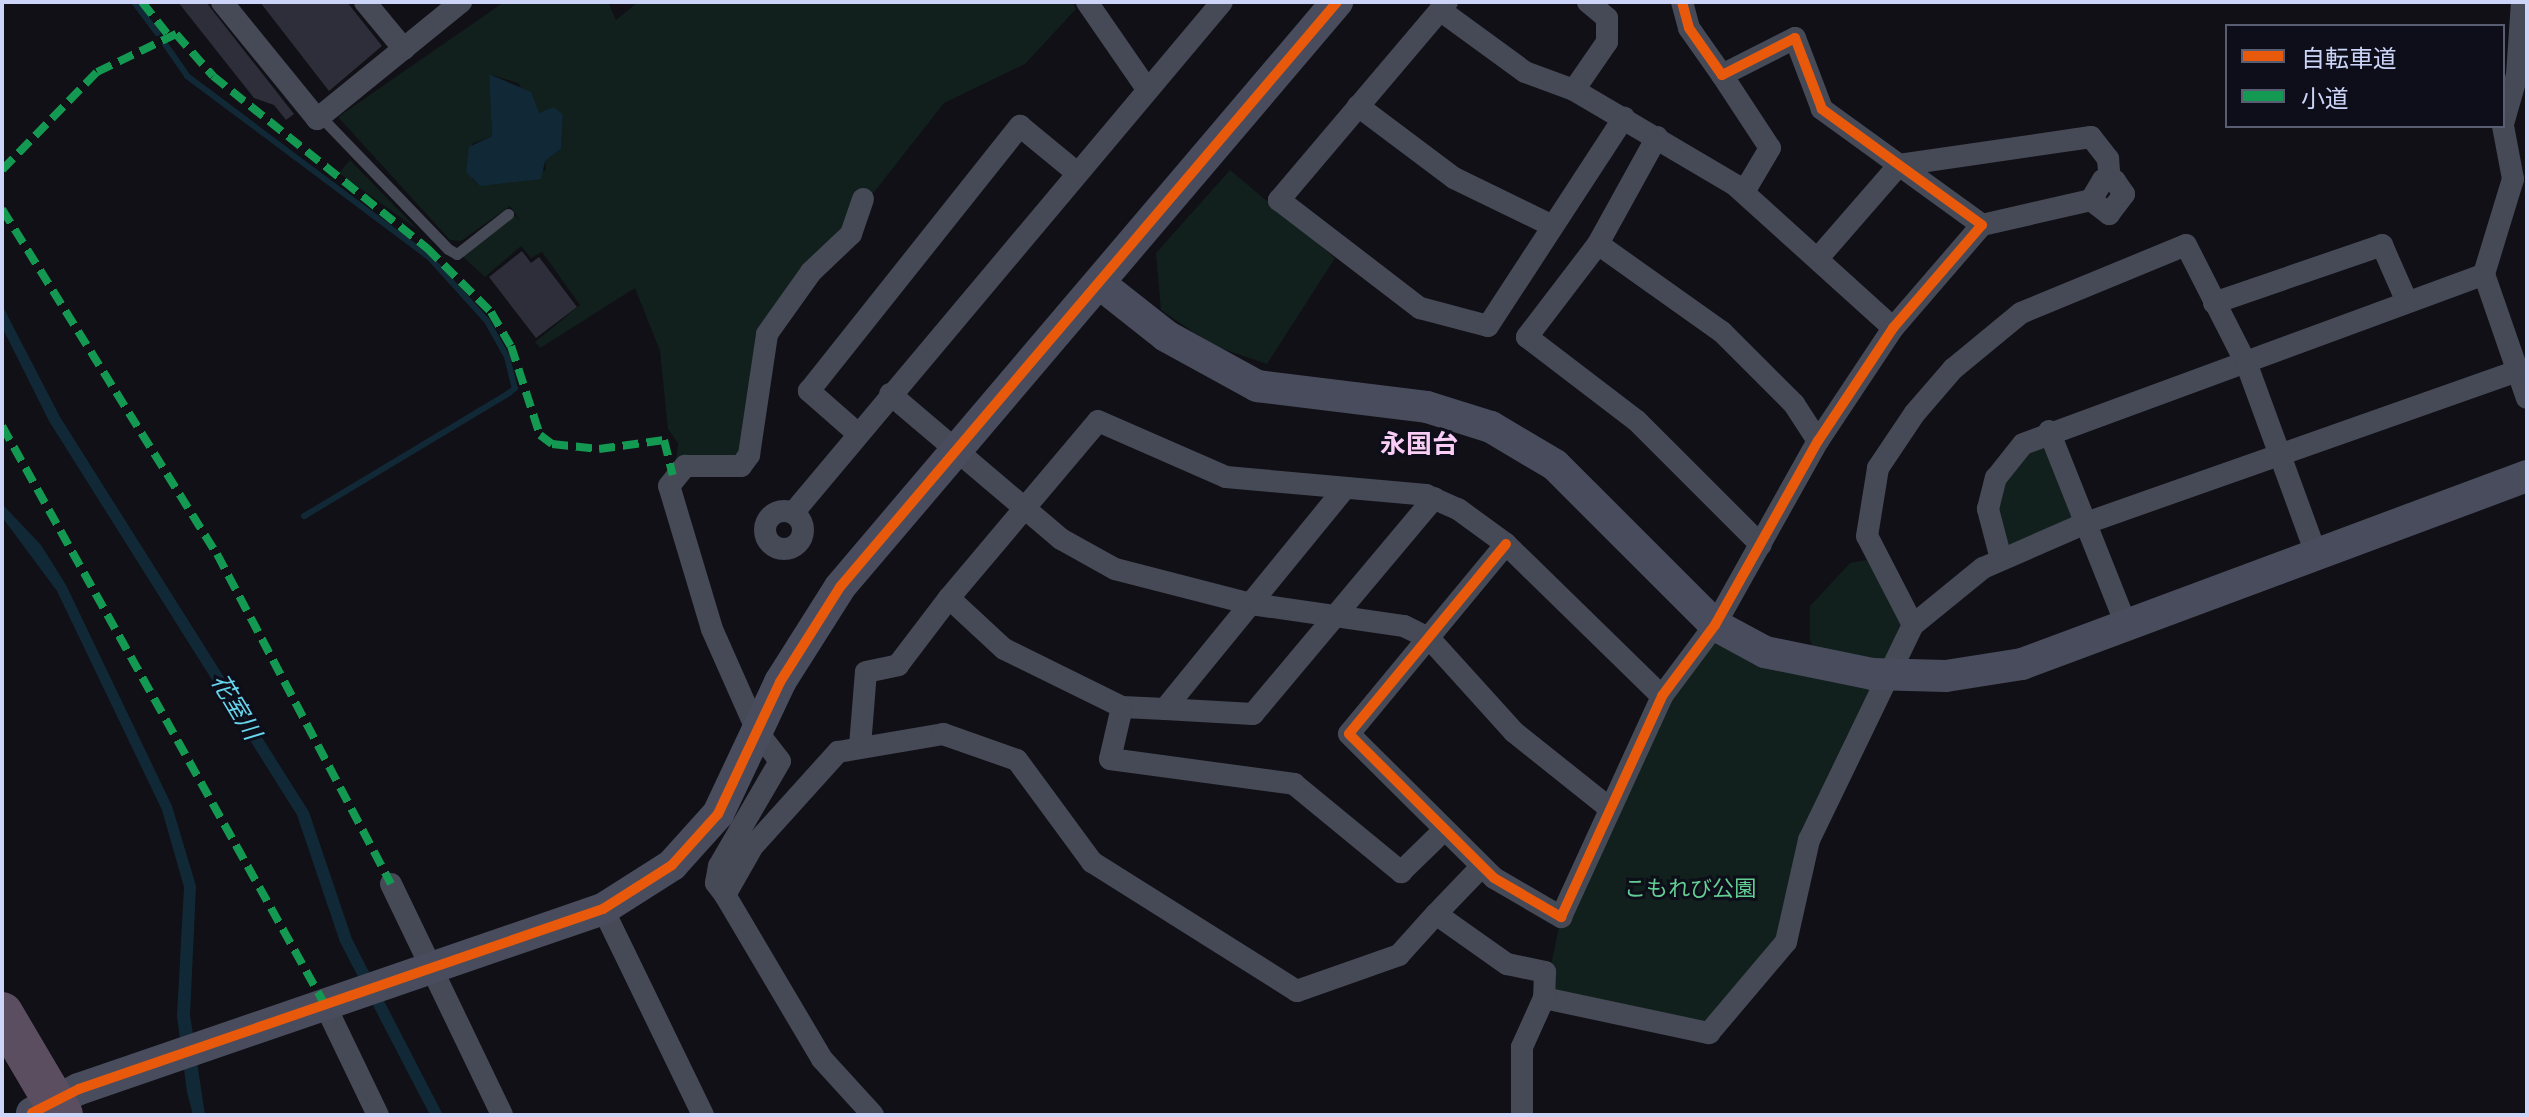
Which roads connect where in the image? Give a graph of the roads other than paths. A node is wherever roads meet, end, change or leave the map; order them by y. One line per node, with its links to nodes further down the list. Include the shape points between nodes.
1 (222, 2): 16 (street)
2 (365, 2): 11 (street)
3 (461, 2): 11 (street)
4 (1087, 2): 13 (street)
5 (1222, 2): 13 (street)
6 (1337, 2): 31 (street)
7 (1588, 2): 14 (street, via 1607,18 1607,42)
8 (1682, 2): 12 (street, via 1689,28)
9 (2522, 2): 18 (street, via 2517,75)
10 (1443, 6): 14 (street, via 1525,72); 15 (street)
11 (404, 49): 16 (street)
12 (1722, 75): 21 (street, via 1795,38 1822,109); 23 (street, via 1770,148)
13 (1147, 89): 22 (street)
14 (1574, 90): 17 (street)
15 (1358, 106): 27 (street, via 1454,178); 27 (street, via 1279,200 1420,308 1488,326)
16 (321, 117): 25 (lane, via 457,254)
17 (1624, 117): 20 (street); 27 (street)
18 (2505, 118)
19 (2504, 128): 30 (street, via 2513,179)
20 (1657, 137): 23 (street); 28 (street)
21 (1899, 165): 26 (street); 26 (street, via 2091,137 2108,159 2110,180 2124,194 2116,210 2105,213 2091,200); 29 (street)
22 (1077, 173): 37 (street); 40 (street, via 1020,126 809,391)
23 (1744, 192): 29 (street)
24 (863, 199): 65 (street, via 851,234 811,272 767,334 749,455 741,466 685,466 669,486 712,629)
25 (508, 214)
26 (1982, 225): 34 (street)
27 (1553, 226)
28 (1598, 244): 41 (street, via 1722,332 1794,404); 51 (street, via 1527,337 1637,421)
29 (1819, 257): 34 (street)
30 (2484, 274): 32 (street); 36 (street)
31 (1099, 283): 42 (street); 57 (street, via 1166,336 1257,386 1427,407 1491,427 1555,465)
32 (2407, 302): 33 (street, via 2382,245); 35 (street)
33 (2214, 303): 35 (street); 58 (street, via 2186,245 2021,313 1953,369 1878,468 1867,536)
34 (1893, 328): 41 (street)
35 (2247, 365): 39 (street); 43 (street)
36 (2517, 371): 38 (street); 43 (street)
37 (890, 394): 40 (street); 42 (street)
38 (2527, 398)
39 (2049, 431): 49 (street); 53 (street, via 2023,444 1996,478 1989,529)
40 (857, 433): 48 (street)
41 (1818, 441): 51 (street)
42 (956, 449): 47 (street); 65 (street, via 840,587 780,682)
43 (2281, 457): 49 (street); 52 (street)
44 (2527, 476): 52 (street)
45 (1345, 488): 46 (street); 47 (street, via 1226,477 1098,421); 55 (street)
46 (1434, 498): 50 (street); 56 (street)
47 (1022, 507): 54 (street); 55 (street, via 1115,569)
48 (793, 513)
49 (2086, 523): 53 (street); 59 (street)
50 (1506, 544): 60 (street); 62 (street)
51 (1761, 545): 57 (street)
52 (2316, 554): 59 (street)
53 (2001, 559): 58 (street)
54 (949, 598): 63 (street, via 1004,649); 66 (street, via 898,665 866,672)
55 (1251, 604): 56 (street); 64 (street)
56 (1339, 613): 60 (street); 64 (street, via 1253,714)
57 (1715, 625): 61 (street, via 1765,652); 62 (street)
58 (1913, 625): 61 (street)
59 (2127, 627): 61 (street, via 2022,664)
60 (1429, 638): 67 (street, via 1514,732); 68 (street, via 1349,734)
61 (1891, 675): 75 (street, via 1809,840 1786,942 1709,1033)
62 (1662, 696): 67 (street)
63 (1122, 707): 64 (street); 68 (street, via 1110,759 1294,784 1401,872)
64 (1165, 709)
65 (758, 733): 71 (street, via 780,761 719,866 716,883); 72 (street, via 718,814 694,843)
66 (860, 746): 71 (street, via 838,752 764,834); 73 (street, via 943,734 1017,760 1092,862 1297,991 1399,955)
67 (1608, 807): 69 (street, via 1561,917)
68 (1444, 830): 69 (street)
69 (1481, 867): 73 (street)
70 (391, 884): 74 (street)
71 (725, 895): 83 (street, via 822,1059)
72 (603, 909): 74 (street); 82 (street)
73 (1436, 914): 75 (street, via 1507,964 1545,972)
74 (429, 969): 76 (street); 81 (street)
75 (1544, 998): 84 (street, via 1522,1047)
76 (330, 1003): 79 (street); 80 (street)
77 (2, 1013): 79 (highway)
78 (2, 1060): 79 (highway)
79 (46, 1111)
80 (378, 1115)
81 (502, 1115)
82 (703, 1115)
83 (873, 1115)
84 (1522, 1115)

